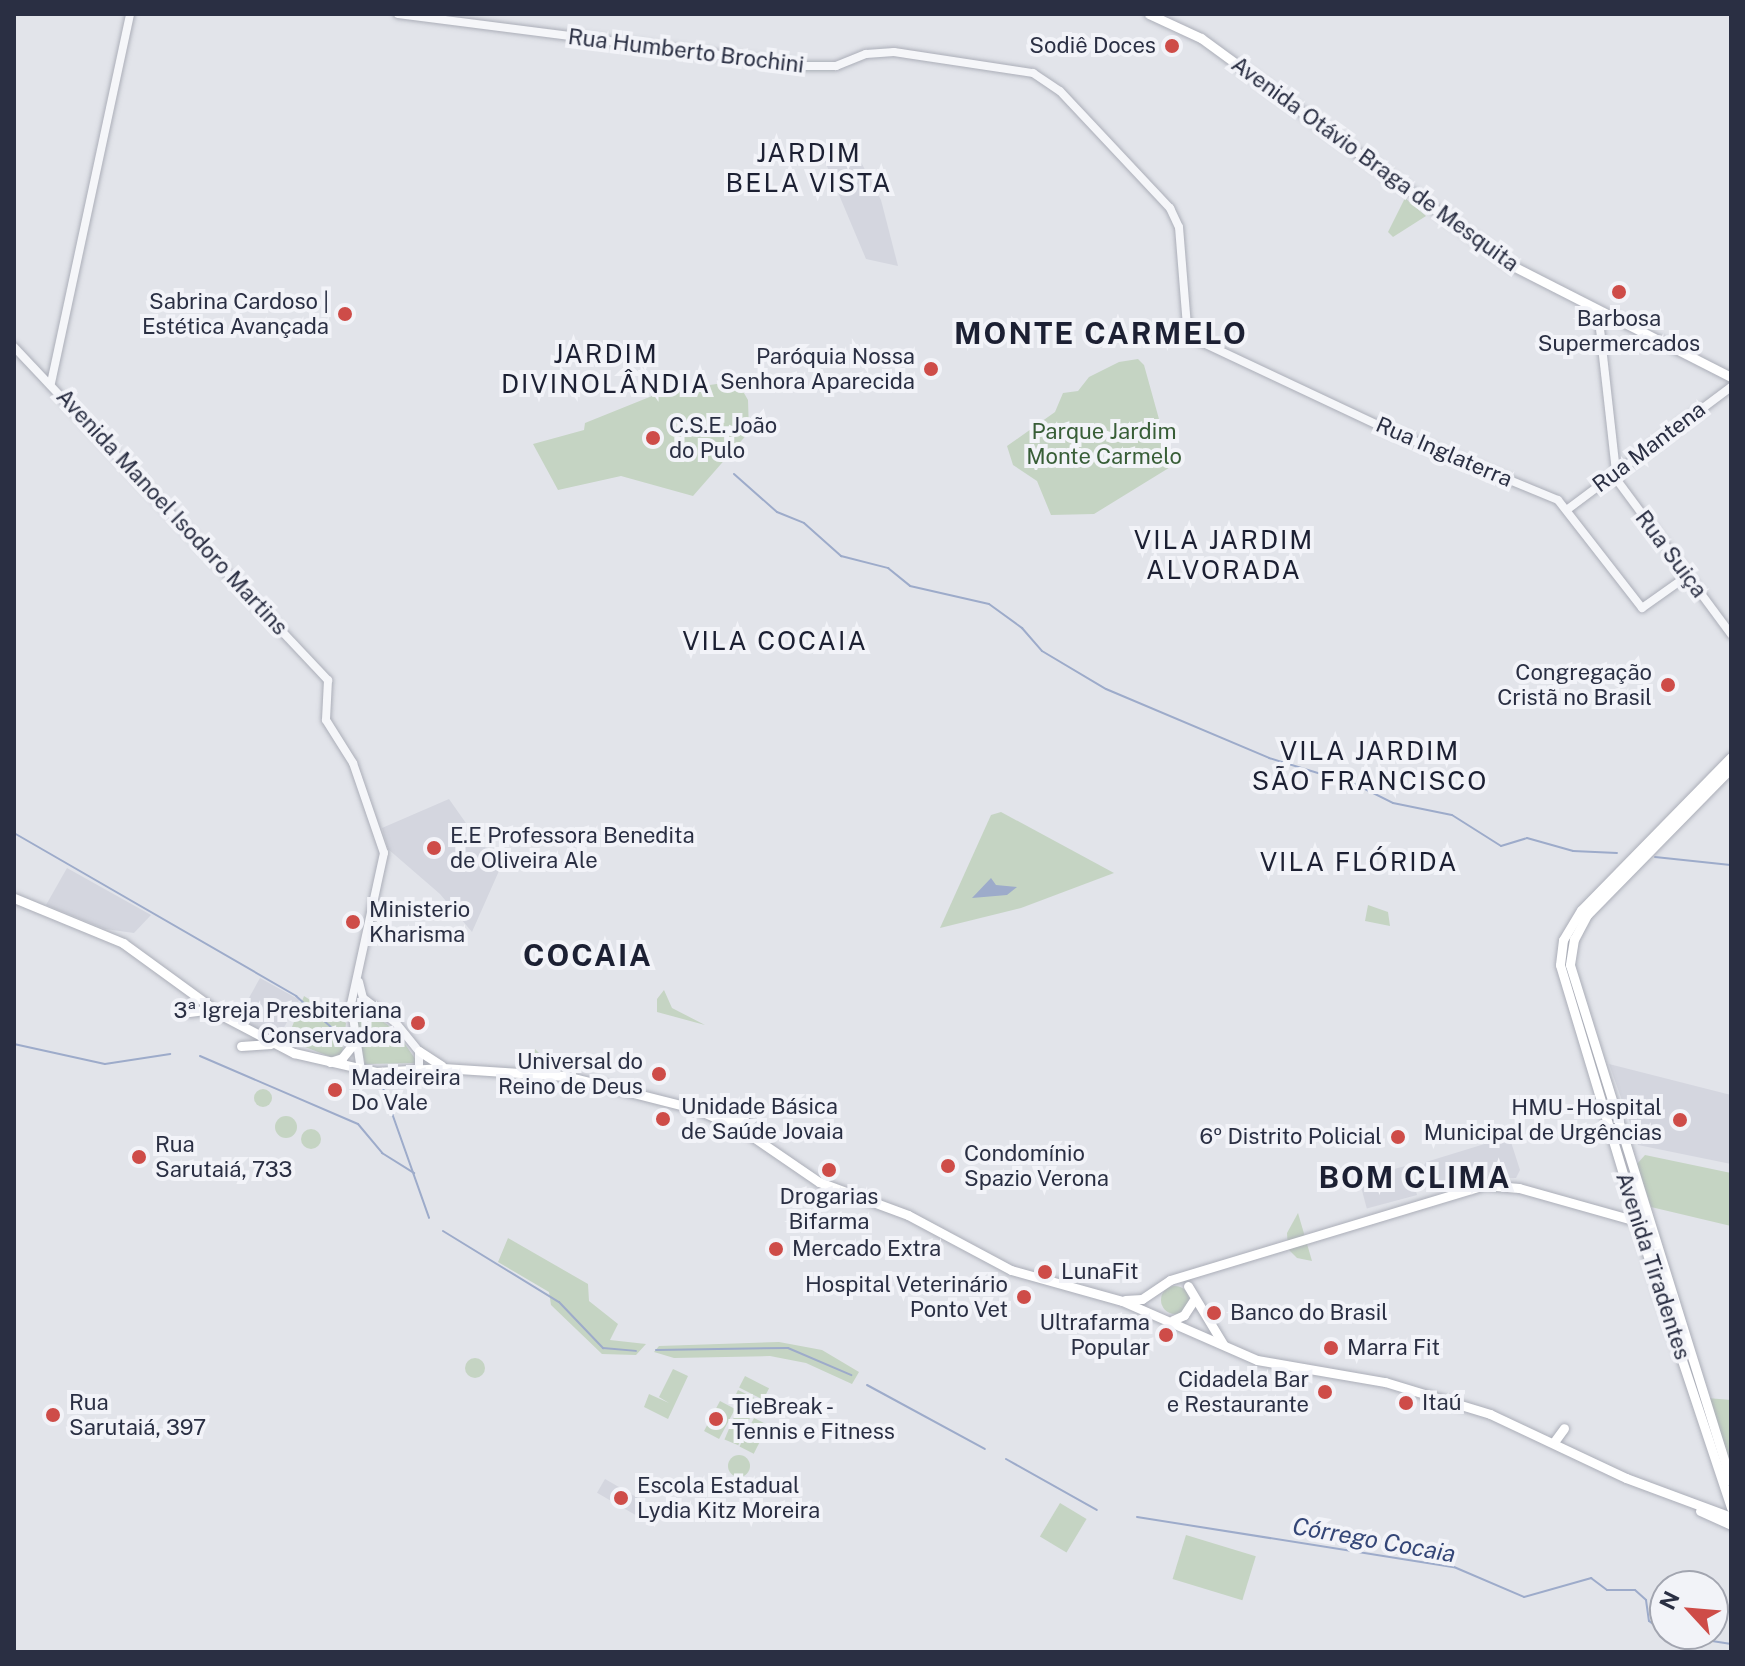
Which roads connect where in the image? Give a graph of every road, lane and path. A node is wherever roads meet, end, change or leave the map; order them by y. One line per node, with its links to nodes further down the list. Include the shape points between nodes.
1 (130, 14): 7 (street)
2 (398, 14): 5 (street, Rua Humberto Brochini, via 803,66 836,66 866,54 894,52 1033,73 1060,91 1170,208 1179,227)
3 (1149, 14): 4 (main road, Avenida Otávio Braga de Mesquita, via 1201,38 1513,266)
4 (1598, 311): 9 (main road, Avenida Otávio Braga de Mesquita); 12 (street)
5 (1191, 328): 13 (street, Rua Inglaterra, via 1207,343)
6 (14, 347): 8 (street, Avenida Manoel Isodoro Martins)
7 (55, 362): 8 (street); 10 (street)
8 (35, 367): 10 (street, Avenida Manoel Isodoro Martins)
9 (1731, 377)
10 (51, 383): 19 (street, Avenida Manoel Isodoro Martins, via 328,680 326,720 353,763 384,853)
11 (1731, 387): 12 (street, Rua Mantena)
12 (1614, 472): 13 (street, Rua Mantena); 14 (street, Rua Suiça)
13 (1568, 509): 14 (street, Rua Inglaterra, via 1642,608)
14 (1687, 576): 15 (street, Rua Suiça)
15 (1731, 634)
16 (1731, 757): 33 (main road, Avenida Tiradentes, via 1621,864 1581,910 1562,945 1562,978)
17 (1731, 768): 33 (main road, Avenida Tiradentes, via 1598,902 1571,948 1574,983)
18 (14, 898): 21 (main road, via 123,943)
19 (359, 981): 20 (street); 23 (street)
20 (372, 1006): 23 (street); 27 (street, via 396,1023)
21 (213, 1009): 22 (main road); 25 (main road)
22 (189, 1012)
23 (351, 1017): 24 (street)
24 (355, 1042): 28 (main road, via 342,1058); 30 (street)
25 (275, 1044): 26 (main road); 28 (main road)
26 (241, 1046)
27 (419, 1051): 29 (main road); 32 (street)
28 (326, 1062): 30 (main road)
29 (449, 1069): 31 (main road); 32 (main road)
30 (361, 1070): 32 (main road)
31 (462, 1070): 32 (main road); 38 (main road, via 569,1076 739,1118 759,1140 819,1182 908,1215 996,1264)
32 (419, 1072)
33 (1641, 1218): 34 (main road, via 1484,1185); 45 (main road, Avenida Tiradentes); 47 (main road, Avenida Tiradentes)
34 (1195, 1273): 35 (main road); 36 (main road)
35 (1175, 1279): 36 (main road); 37 (main road)
36 (1188, 1286): 39 (main road)
37 (1159, 1287): 38 (main road, via 1142,1299); 40 (main road)
38 (1122, 1301): 40 (main road)
39 (1193, 1301): 41 (main road); 42 (main road)
40 (1158, 1314): 41 (main road)
41 (1173, 1320): 42 (main road)
42 (1223, 1344): 44 (main road, via 1281,1366 1416,1391)
43 (1564, 1428): 44 (main road)
44 (1554, 1442): 46 (main road)
45 (1731, 1482)
46 (1687, 1503): 48 (main road); 49 (main road)
47 (1731, 1508)
48 (1731, 1517)
49 (1731, 1525)

